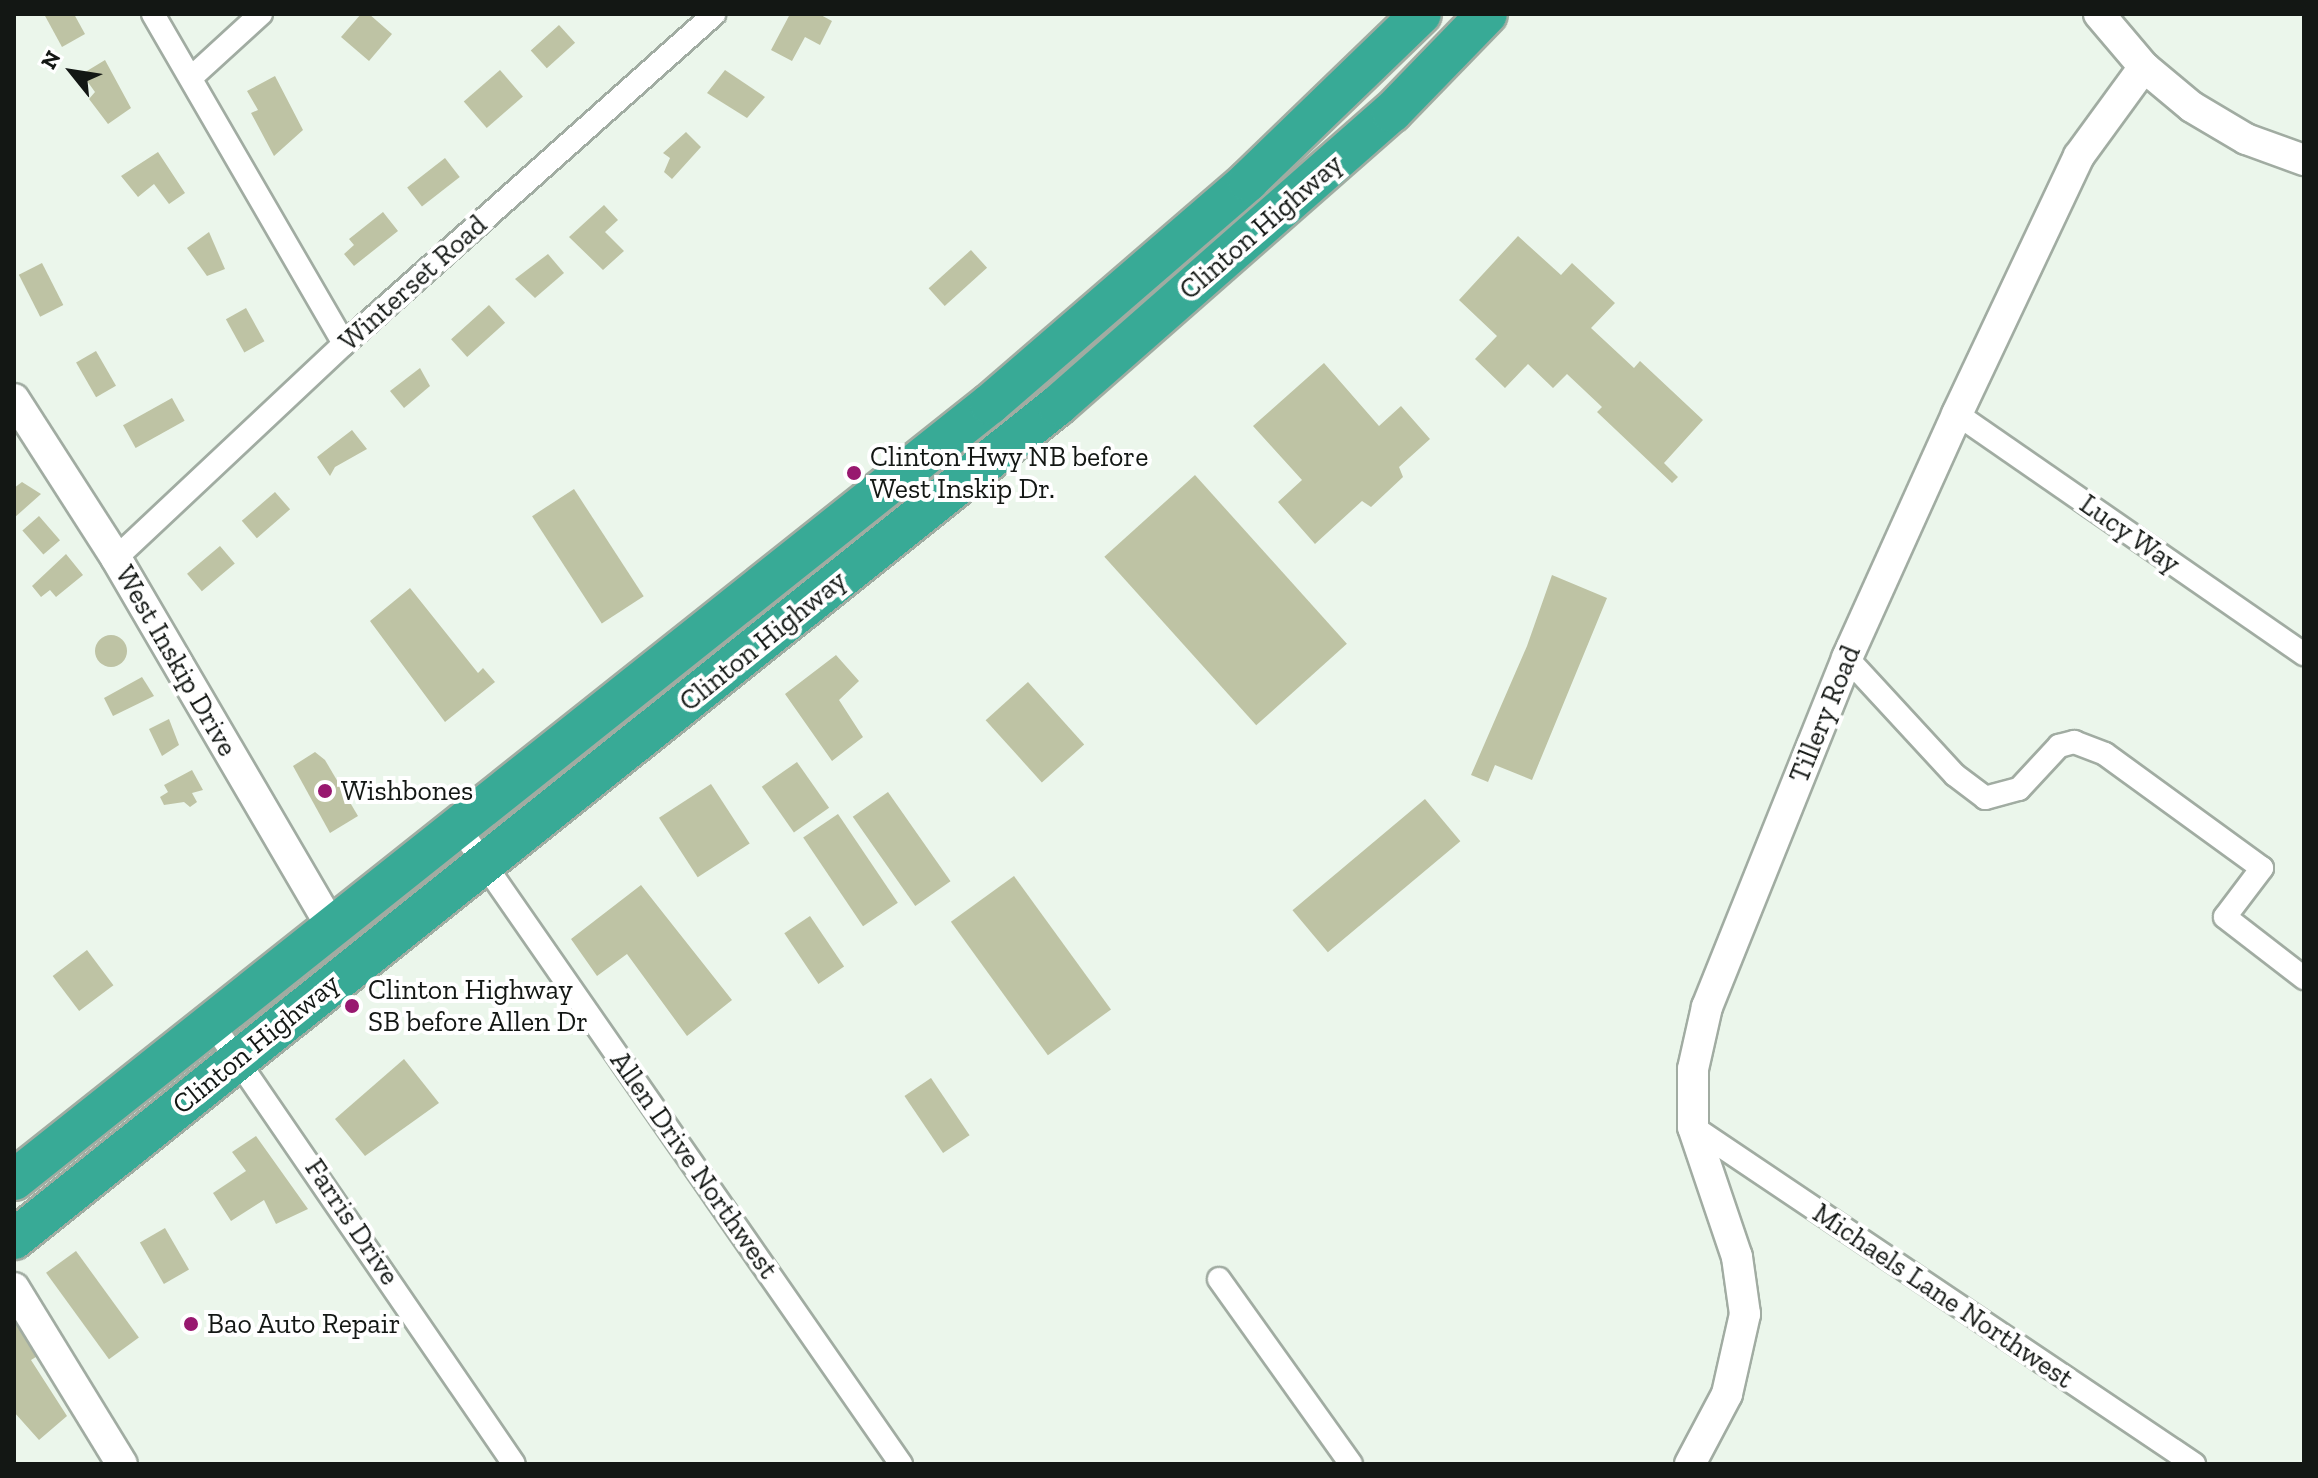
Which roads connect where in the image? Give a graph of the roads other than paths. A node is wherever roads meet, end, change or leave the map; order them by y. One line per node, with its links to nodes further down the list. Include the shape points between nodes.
1 (153, 14): 8 (street)
2 (261, 14): 8 (street)
3 (714, 14): 11 (street, Winterset Road)
4 (1421, 14): 10 (highway, Clinton Highway, via 1248,181)
5 (1487, 14): 12 (highway, Clinton Highway, via 1392,112)
6 (2099, 14): 7 (street)
7 (2144, 67): 9 (street, via 2218,124); 14 (street, Tillery Road, via 2079,156)
8 (193, 76): 11 (street)
9 (2304, 160)
10 (1079, 328): 12 (highway); 16 (highway, Clinton Highway)
11 (344, 344): 15 (street, Winterset Road)
12 (1107, 362): 17 (highway, Clinton Highway)
13 (14, 399): 15 (street, West Inskip Drive)
14 (1957, 414): 18 (street, Lucy Way); 19 (street, Tillery Road)
15 (116, 558): 22 (street, West Inskip Drive)
16 (738, 606): 17 (highway); 20 (highway, Clinton Highway)
17 (762, 642): 21 (highway, Clinton Highway)
18 (2304, 654)
19 (1847, 658): 23 (street, via 1963,783 1985,798 2019,789 2059,746 2074,742 2105,754 2262,868 2225,917); 26 (street, Tillery Road, via 1707,1007 1693,1069)
20 (458, 826): 21 (street, Allen Drive Northwest); 22 (highway, Clinton Highway)
21 (484, 862): 25 (highway, Clinton Highway); 33 (street, Allen Drive Northwest)
22 (332, 928): 24 (highway, Clinton Highway)
23 (2304, 978)
24 (212, 1023): 25 (street, Farris Drive); 27 (highway, Clinton Highway)
25 (238, 1059): 28 (highway, Clinton Highway); 32 (street, Farris Drive)
26 (1693, 1127): 35 (street, Tillery Road, via 1737,1257 1745,1314 1727,1394); 36 (street, Michaels Lane Northwest)
27 (14, 1180)
28 (14, 1239)
29 (1219, 1279): 34 (street)
30 (14, 1288): 31 (street)
31 (122, 1464)
32 (514, 1464)
33 (901, 1464)
34 (1351, 1464)
35 (1690, 1464)
36 (2194, 1464)

